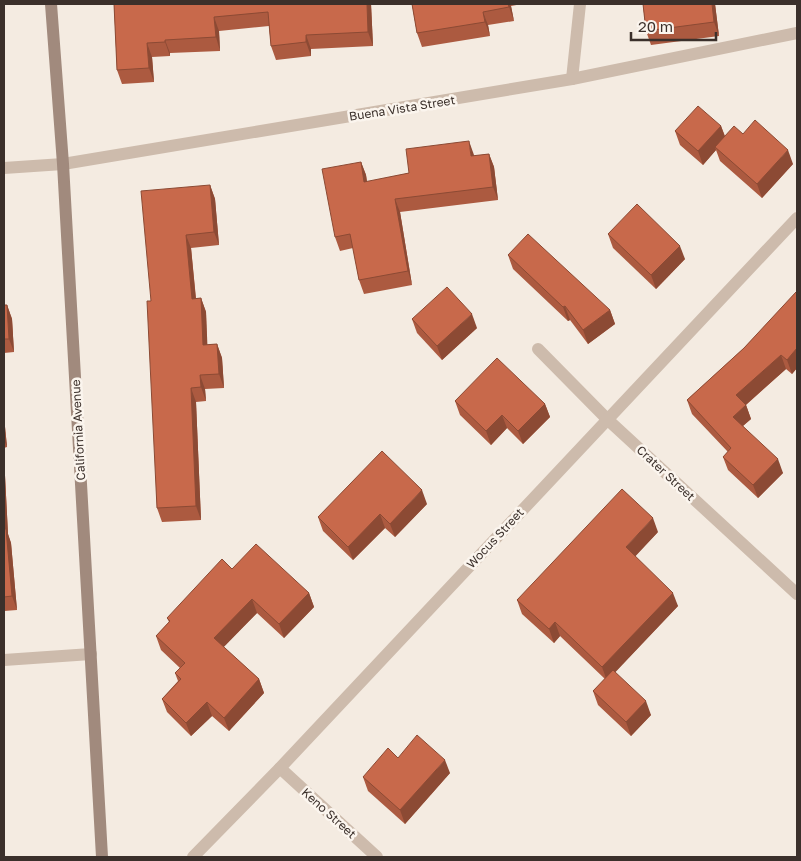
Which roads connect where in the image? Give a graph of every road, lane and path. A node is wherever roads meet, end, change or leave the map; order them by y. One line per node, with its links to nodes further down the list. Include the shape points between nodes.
1 (51, 4): 5 (street, California Avenue)
2 (580, 4): 4 (street)
3 (797, 33): 4 (street, Buena Vista Street)
4 (572, 79): 5 (street, Buena Vista Street)
5 (63, 164): 6 (street, Buena Vista Street); 11 (street, California Avenue)
6 (4, 168)
7 (797, 218): 9 (street, Wocus Street)
8 (538, 349): 9 (street, Crater Street)
9 (607, 419): 10 (street, Crater Street); 13 (street, Wocus Street)
10 (797, 594)
11 (90, 654): 12 (street); 14 (street, California Avenue)
12 (4, 660)
13 (280, 768): 15 (street, Wocus Street); 16 (street, Keno Street)
14 (102, 857)
15 (193, 857)
16 (377, 857)

